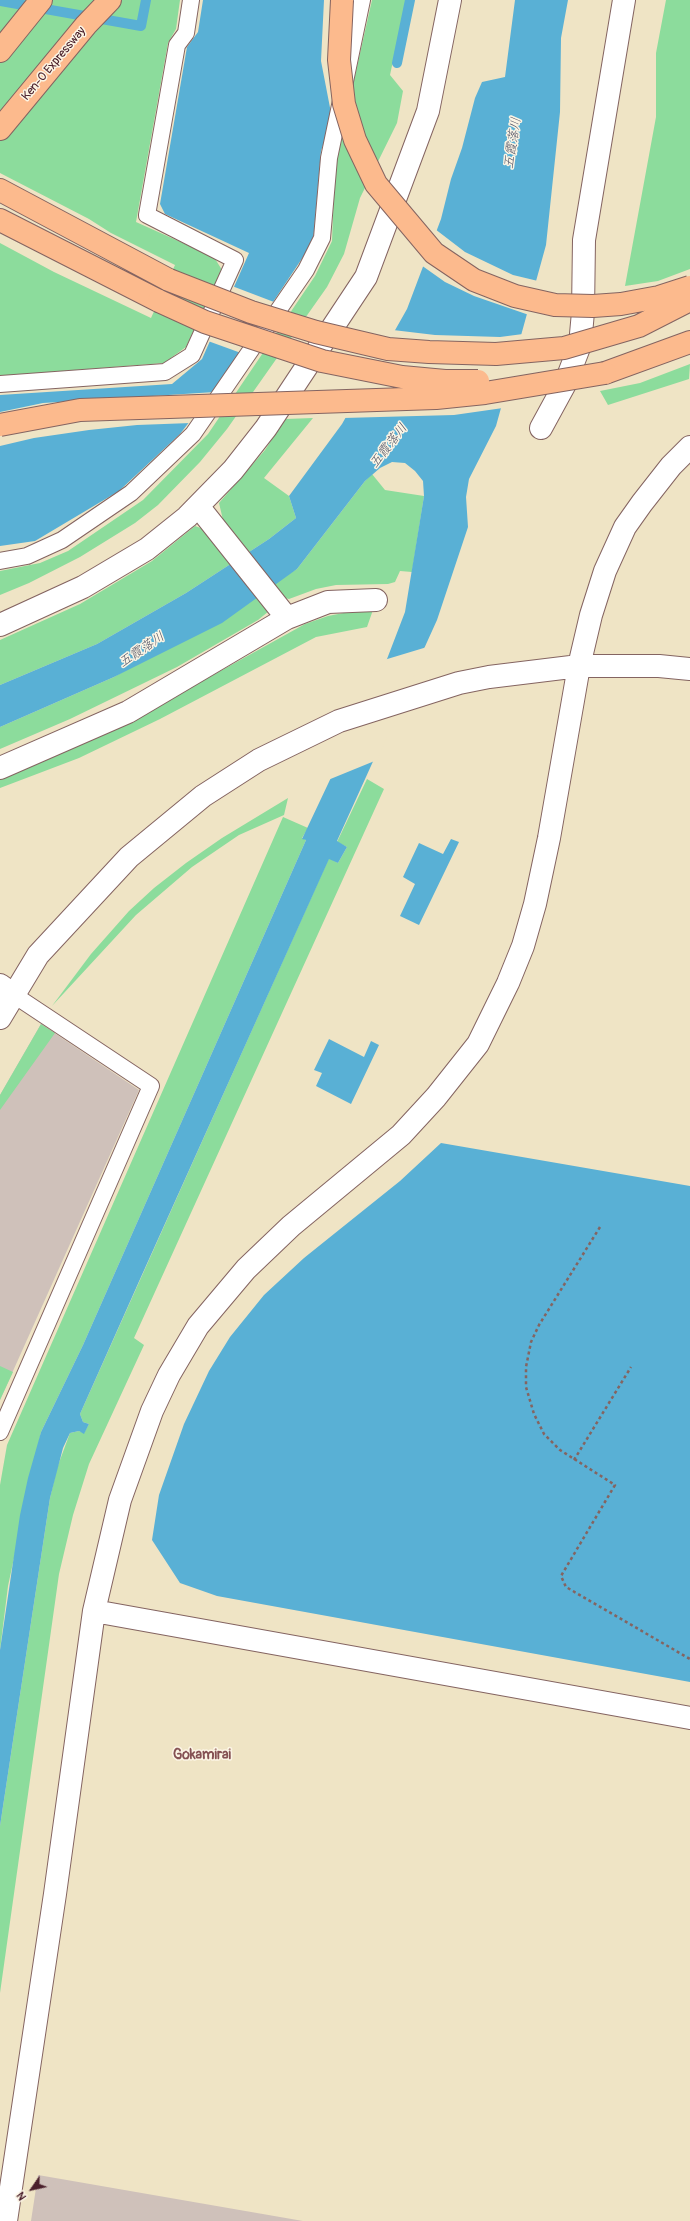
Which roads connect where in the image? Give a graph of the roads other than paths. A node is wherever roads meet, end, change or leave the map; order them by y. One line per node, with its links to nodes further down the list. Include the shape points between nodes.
1 (41, 0): 8 (highway)
2 (110, 0): 9 (highway, Ken-O Expressway)
3 (191, 0): 16 (lane, via 186,33 177,45 147,215 235,260 192,355 165,372)
4 (342, 0): 12 (highway, bridge, via 338,60 344,104 355,140 376,184 434,253 474,280 515,296 555,305 621,304 659,297)
5 (362, 0): 21 (lane, via 329,158 322,238 306,270 193,434 143,482 62,540 27,556)
6 (450, 0): 20 (street, via 428,111 366,276 266,428 233,470)
7 (624, 0): 18 (street, via 584,240 580,345 565,384)
8 (0, 51)
9 (0, 129)
10 (0, 190): 13 (highway, bridge, via 168,280 251,312 316,332 388,349 496,354 564,348 639,326)
11 (0, 220): 15 (highway, bridge, via 205,322 284,350 356,369 445,382)
12 (690, 287)
13 (690, 300)
14 (690, 342): 15 (highway)
15 (605, 373): 17 (highway, bridge, via 485,393 436,398 80,410)
16 (0, 384)
17 (0, 425)
18 (541, 428)
19 (690, 447): 25 (street, via 657,483 625,527 605,571)
20 (198, 506): 23 (street); 24 (street, via 147,549 83,587)
21 (0, 561)
22 (376, 600): 23 (street, via 328,602)
23 (287, 618): 27 (street, via 128,712)
24 (0, 625)
25 (579, 666): 26 (street); 28 (street, via 489,677 438,690 339,721 259,760 203,796 129,857); 31 (street, via 550,838 535,904 523,946 508,983 478,1044 402,1135 292,1226 246,1269 198,1326 169,1375 152,1411 120,1500)
26 (690, 668)
27 (0, 768)
28 (7, 990): 29 (street); 30 (lane, via 151,1086)
29 (0, 1018)
30 (0, 1432)
31 (94, 1611): 32 (street); 33 (street)
32 (690, 1718)
33 (6, 2221)

